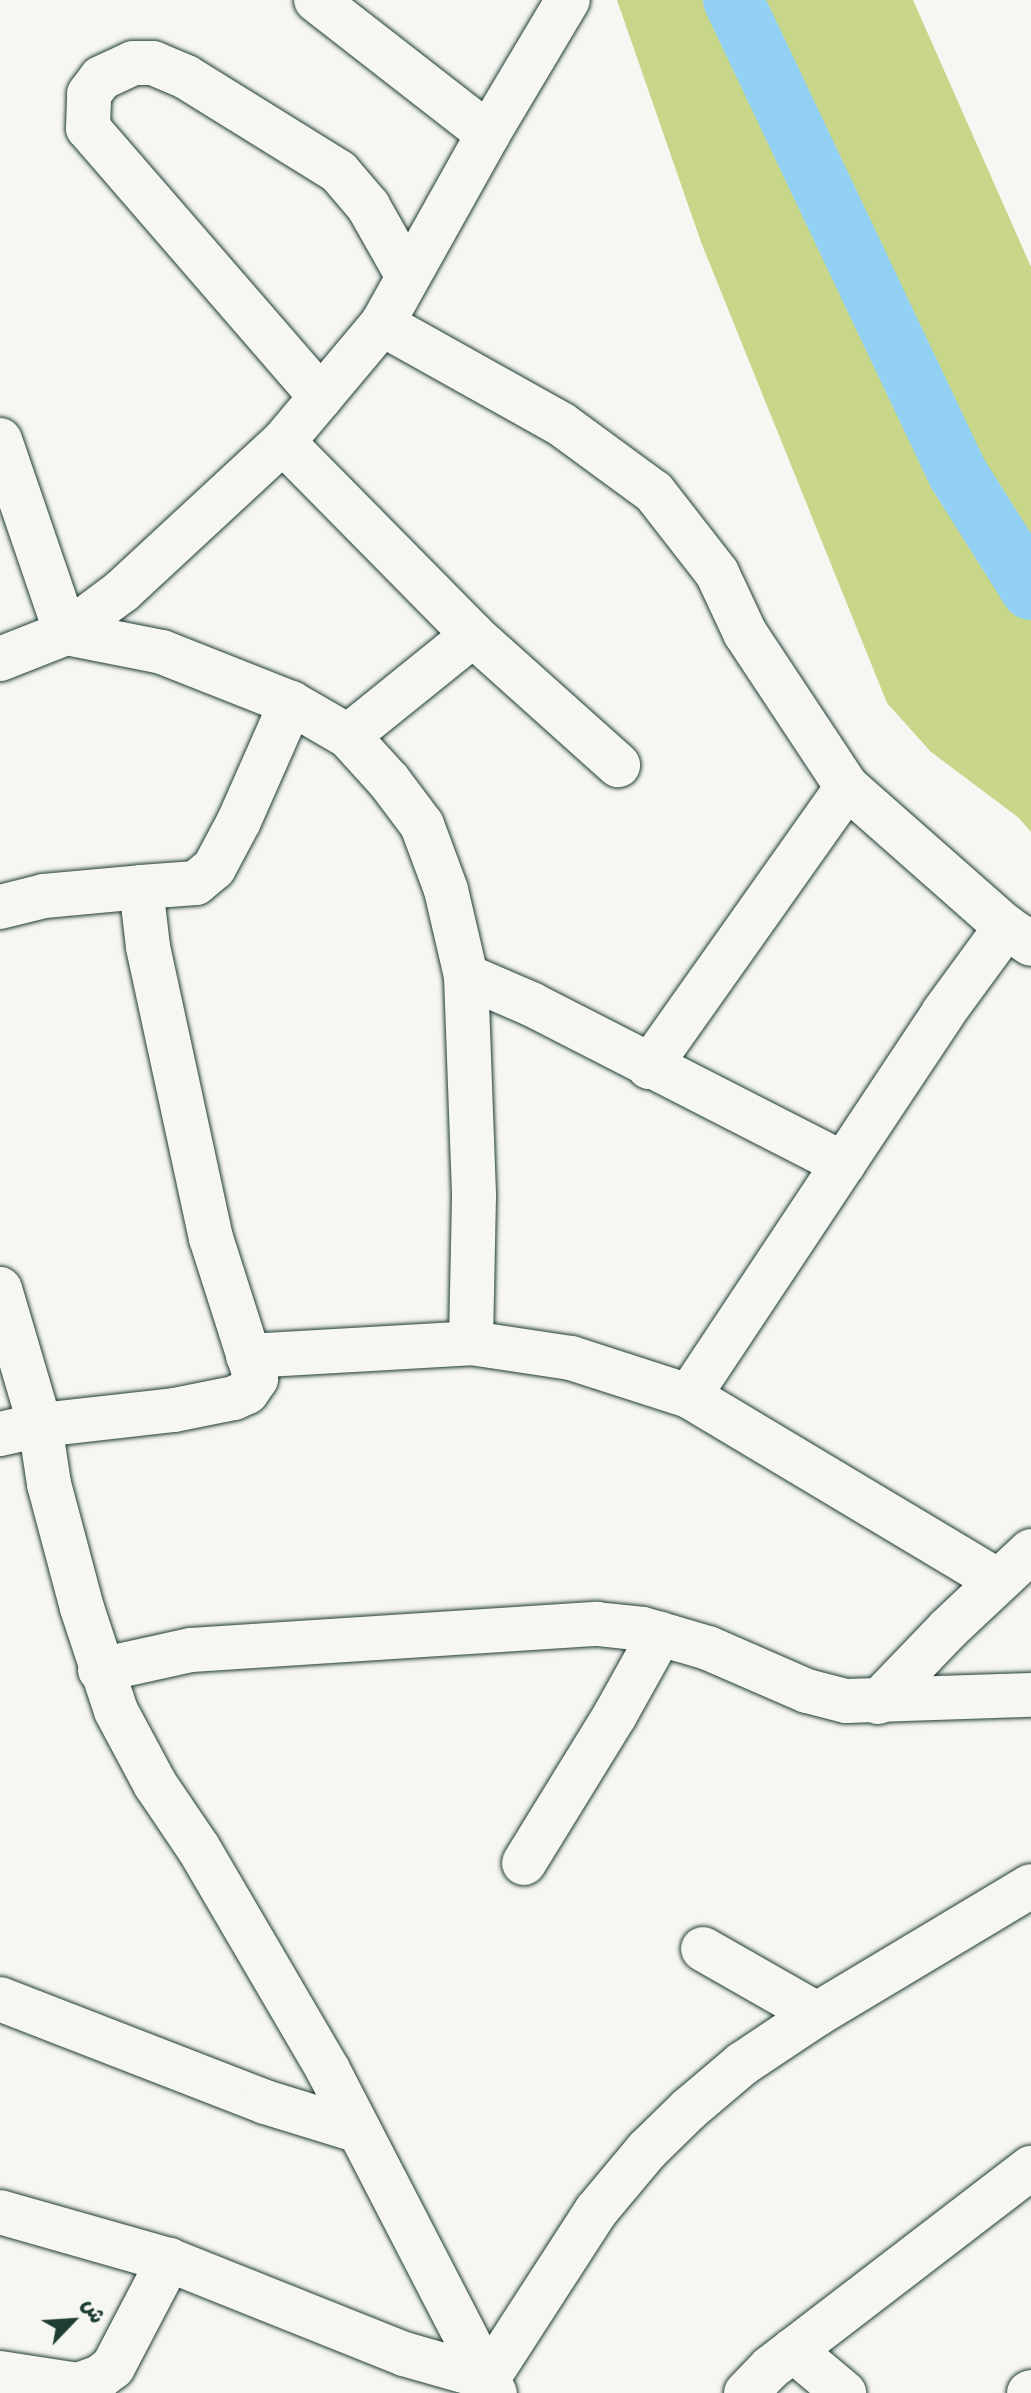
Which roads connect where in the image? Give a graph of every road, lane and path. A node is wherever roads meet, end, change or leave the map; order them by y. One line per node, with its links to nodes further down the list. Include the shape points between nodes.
1 (316, 0): 3 (street)
2 (568, 0): 3 (street)
3 (488, 134): 4 (street)
4 (407, 275): 5 (street); 6 (street, via 368,206 339,172 186,77 153,63 133,63 101,78 89,94 88,128)
5 (382, 324): 6 (street); 15 (street, via 561,424 654,492 717,573 745,633)
6 (321, 397): 8 (street)
7 (0, 440): 9 (street)
8 (283, 442): 9 (street, via 122,591); 10 (street)
9 (66, 633): 11 (street); 12 (street, via 162,652)
10 (473, 635): 13 (street); 14 (street)
11 (0, 659)
12 (291, 703): 13 (street); 16 (street, via 214,868 196,883)
13 (348, 736): 19 (street, via 422,825 446,890)
14 (618, 765)
15 (847, 787): 18 (street); 20 (street)
16 (141, 887): 17 (street, via 44,896); 24 (street, via 148,947 197,1177)
17 (0, 907)
18 (1018, 936): 21 (street, via 943,1013)
19 (466, 976): 20 (street); 23 (street, via 474,1197)
20 (649, 1067): 21 (street)
21 (843, 1164): 25 (street)
22 (0, 1289): 26 (street)
23 (471, 1343): 24 (street); 25 (street, via 571,1358)
24 (248, 1356): 26 (street, via 254,1386 234,1398)
25 (689, 1396): 27 (street)
26 (20, 1429): 29 (street, via 49,1484)
27 (1019, 1566): 31 (street)
28 (660, 1634): 29 (street, via 597,1624 381,1636 191,1650); 31 (street, via 708,1648 807,1691); 32 (street)
29 (100, 1670): 37 (street, via 155,1784 268,1966)
30 (1031, 1695): 31 (street)
31 (878, 1702)
32 (524, 1863)
33 (1031, 1886): 36 (street)
34 (703, 1949): 36 (street)
35 (0, 1999): 37 (street, via 265,2102)
36 (817, 2014): 43 (street, via 742,2064 647,2150 560,2261)
37 (359, 2131): 43 (street)
38 (1031, 2168): 41 (street)
39 (0, 2212): 40 (street)
40 (169, 2260): 42 (street, via 113,2367 78,2385); 43 (street)
41 (793, 2350): 44 (street); 45 (street)
42 (16, 2382)
43 (491, 2385)
44 (746, 2393)
45 (844, 2393)

